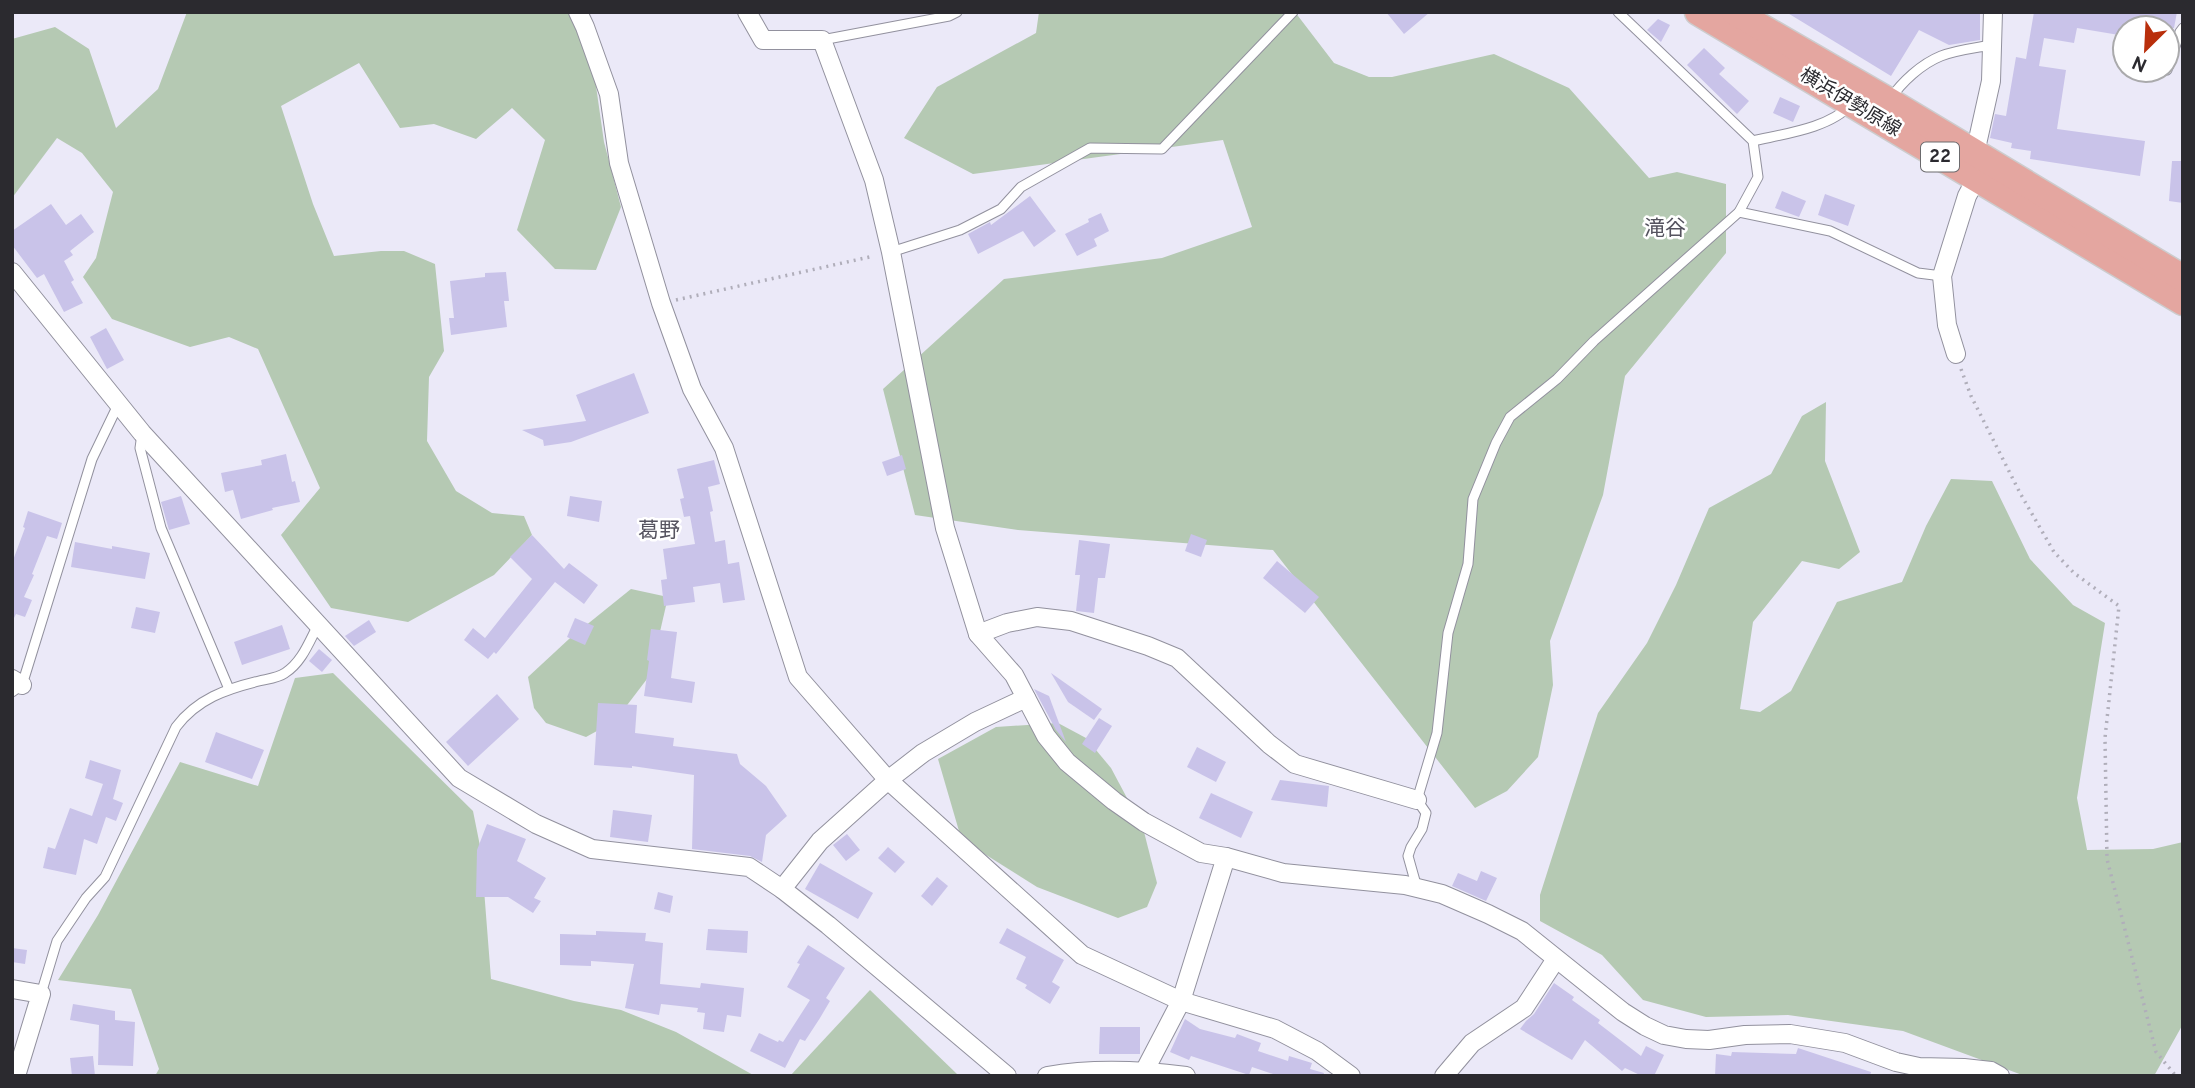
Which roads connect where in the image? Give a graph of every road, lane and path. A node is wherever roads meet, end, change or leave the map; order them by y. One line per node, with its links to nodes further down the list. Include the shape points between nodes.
1 (578, 12): 21 (street, via 609,94 619,163)
2 (747, 12): 9 (street, via 763,40)
3 (957, 12): 9 (lane)
4 (1293, 12): 16 (lane, via 1162,149 1090,148 1021,187 1001,209 960,230)
5 (1618, 12): 13 (lane)
6 (1698, 12): 12 (main road, 横浜伊勢原線 / 22)
7 (1735, 12): 11 (main road, 横浜伊勢原線 / 22)
8 (1993, 12): 10 (street)
9 (822, 40): 16 (street, via 874,180)
10 (1991, 45): 11 (lane, via 1941,56 1909,78); 14 (street, via 1992,81)
11 (1889, 101): 14 (main road, 横浜伊勢原線 / 22)
12 (1852, 104): 13 (lane, via 1837,118); 14 (main road, 横浜伊勢原線 / 22)
13 (1754, 141): 15 (lane, via 1758,177)
14 (1975, 166): 18 (street); 19 (main road, 横浜伊勢原線 / 22); 20 (main road, 横浜伊勢原線 / 22)
15 (1739, 212): 18 (lane, via 1830,231 1918,273); 31 (lane, via 1510,417 1472,499 1468,564 1448,633 1437,733)
16 (891, 252): 21 (path); 26 (street, via 945,528)
17 (12, 272): 23 (street)
18 (1942, 276): 22 (street, via 1947,325)
19 (2183, 278)
20 (2183, 302)
21 (661, 303): 30 (street, via 692,389 724,448 798,677)
22 (1956, 354): 47 (path, via 1971,396 2054,552 2119,606 2105,738 2107,859 2156,1052)
23 (118, 405): 24 (street); 27 (lane, via 92,459)
24 (142, 433): 25 (street); 28 (lane, via 140,448 161,528)
25 (318, 625): 28 (lane, via 300,659 284,674); 34 (street, via 459,778 536,824 592,849 749,867)
26 (978, 634): 29 (street, via 1014,675); 31 (street, via 1037,617 1071,621 1149,646 1177,657 1296,764)
27 (16, 686)
28 (229, 689): 37 (lane, via 187,713 176,727 105,877 58,941)
29 (1026, 698): 30 (street, via 975,722); 32 (street, via 1046,736 1067,762 1114,802 1174,840 1201,853)
30 (888, 780): 34 (street, via 820,841); 38 (street, via 1082,956)
31 (1416, 800): 33 (lane, via 1426,813 1408,856)
32 (1226, 857): 33 (street, via 1283,873); 38 (street)
33 (1418, 888): 35 (street, via 1442,894 1522,931)
34 (782, 889): 41 (street)
35 (1556, 959): 45 (street, via 1524,1008 1472,1043); 46 (street, via 1623,1012 1664,1035 1709,1040 1790,1034 1845,1044 1919,1068 1964,1068)
36 (12, 989): 37 (street)
37 (41, 994): 40 (street)
38 (1181, 1001): 39 (street); 44 (street, via 1275,1029)
39 (1147, 1072): 42 (street); 43 (street)
40 (16, 1076)
41 (1007, 1076)
42 (1047, 1076)
43 (1186, 1076)
44 (1351, 1076)
45 (1444, 1076)
46 (2000, 1076)
47 (2176, 1076)

